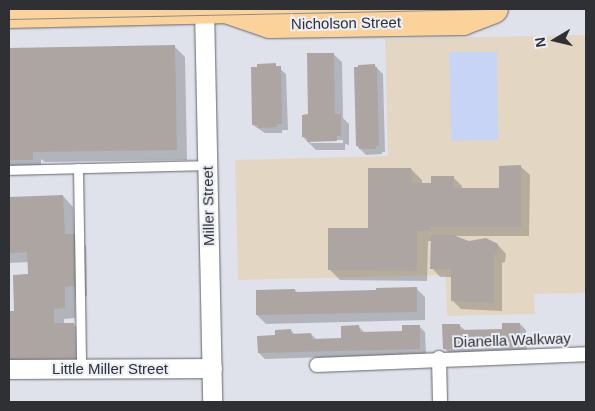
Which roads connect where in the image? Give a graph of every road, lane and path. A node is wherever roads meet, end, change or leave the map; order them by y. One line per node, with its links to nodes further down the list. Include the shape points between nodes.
1 (217, 9): 2 (main road, Nicholson Street, via 270,24 463,21); 3 (main road, Nicholson Street); 4 (street, Miller Street)
2 (494, 9)
3 (9, 14)
4 (207, 165): 5 (lane); 10 (street, Miller Street)
5 (78, 168): 6 (lane); 12 (lane)
6 (9, 170)
7 (586, 354): 8 (street, Dianella Walkway)
8 (439, 358): 9 (street, Dianella Walkway); 14 (street, Dianella Walkway)
9 (317, 365)
10 (212, 368): 12 (street, Little Miller Street); 13 (street, Miller Street)
11 (9, 369): 12 (street, Little Miller Street)
12 (81, 369)
13 (212, 402)
14 (440, 402)

